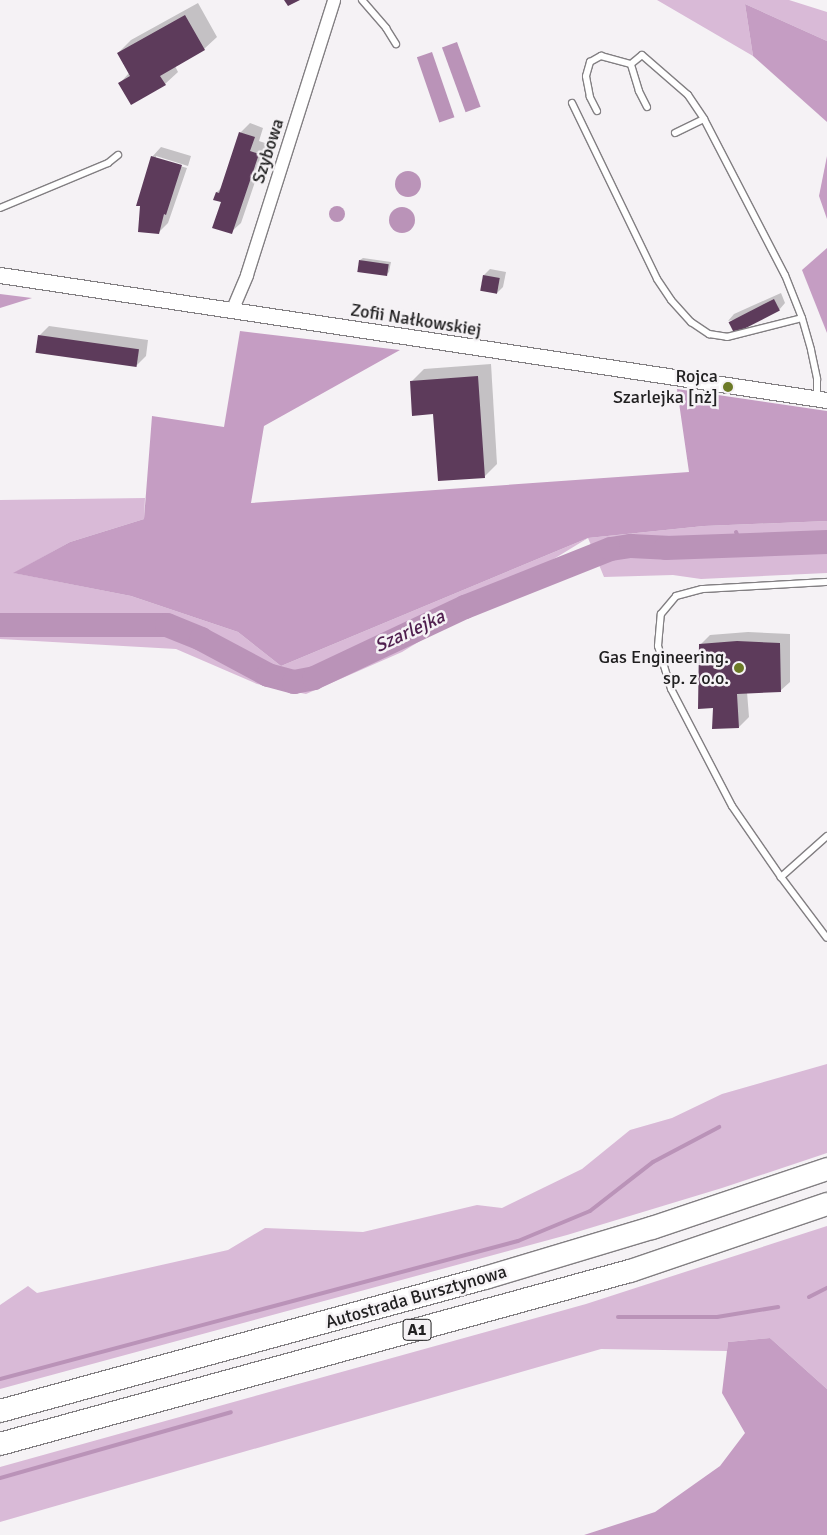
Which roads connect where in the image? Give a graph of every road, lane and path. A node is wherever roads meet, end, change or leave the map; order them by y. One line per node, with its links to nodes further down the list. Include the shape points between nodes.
1 (334, 0): 13 (street, Szybowa, via 247,275)
2 (362, 0): 3 (lane)
3 (396, 44)
4 (631, 64): 6 (lane); 7 (lane, via 600,56 590,62 586,76); 8 (lane, via 642,55 688,96)
5 (572, 103): 14 (lane, via 657,279 691,322 709,334 726,337)
6 (647, 107)
7 (597, 112)
8 (704, 119): 9 (lane); 14 (lane, via 785,275)
9 (675, 133)
10 (118, 155): 11 (lane, via 108,163)
11 (0, 208)
12 (0, 276): 13 (street, Zofii Nałkowskiej)
13 (232, 311): 15 (street, Zofii Nałkowskiej)
14 (802, 318): 15 (lane)
15 (822, 400)
16 (827, 582): 18 (lane, via 702,589 676,596 660,614 658,646 671,689 732,806)
17 (827, 836): 18 (lane)
18 (781, 877): 19 (lane)
19 (827, 938)
20 (827, 1169): 22 (highway, Autostrada Bursztynowa / A1, via 652,1228 485,1278)
21 (827, 1204): 23 (highway, Autostrada Bursztynowa / A1, via 630,1271)
22 (0, 1411)
23 (0, 1444)

